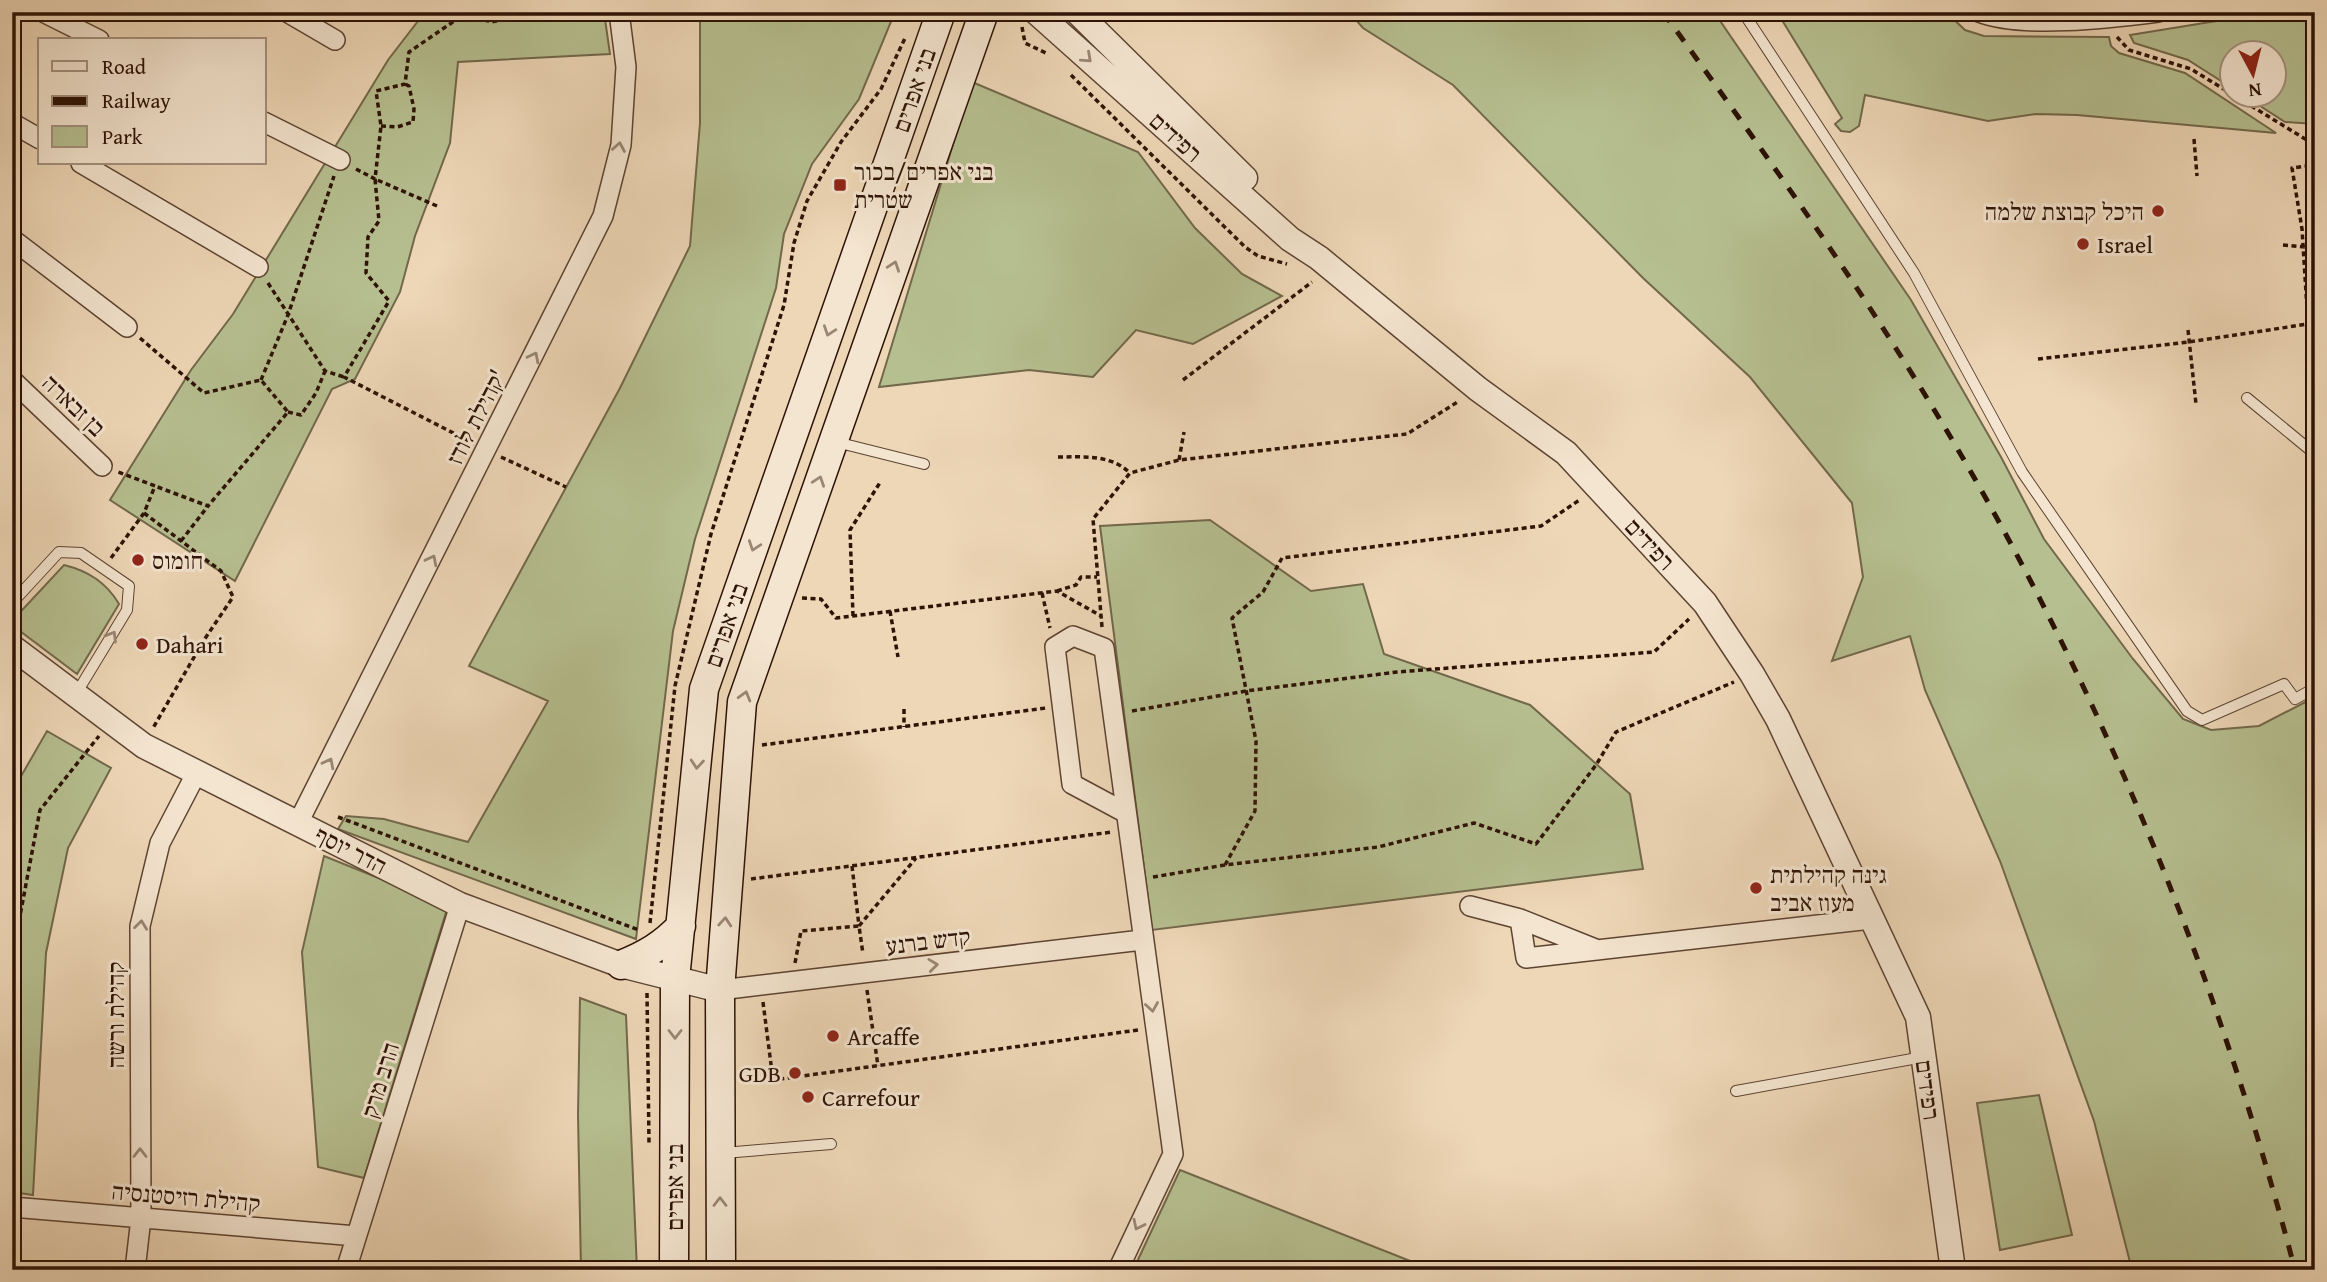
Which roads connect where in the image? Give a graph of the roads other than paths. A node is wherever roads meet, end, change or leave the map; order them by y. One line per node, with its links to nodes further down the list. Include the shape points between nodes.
1 (43, 12): 11 (street)
2 (287, 12): 12 (street)
3 (619, 12): 33 (street, קהילת לודז', one-way to 3, via 603,216 621,145 626,67)
4 (942, 12): 39 (main road, בני אפרים, one-way to 39, via 704,689)
5 (984, 12): 24 (main road, בני אפרים, one-way to 5)
6 (1077, 12): 19 (street, רפידים, via 1300,233)
7 (1743, 12): 30 (lane, via 1914,273 2022,472 2187,711 2202,720 2284,684 2295,699)
8 (1979, 12): 9 (street, via 2011,18 2113,18)
9 (2158, 12)
10 (1030, 17): 19 (street, רפידים, one-way to 19, via 1290,239)
11 (95, 38)
12 (335, 40)
13 (12, 123): 15 (street)
14 (266, 123): 16 (street)
15 (38, 138)
16 (340, 160)
17 (82, 164): 20 (street)
18 (12, 239): 21 (street)
19 (1313, 265): 38 (street, רפידים, via 1566,453 1705,603 1784,730)
20 (258, 267)
21 (127, 327)
22 (12, 380): 27 (street, בן זבארה)
23 (2248, 398): 25 (lane)
24 (833, 441): 26 (lane); 44 (main road, בני אפרים, one-way to 24, via 742,702)
25 (2315, 454)
26 (924, 464)
27 (102, 466)
28 (12, 603): 31 (lane, one-way to 28, via 127,610 130,586 81,553 59,552)
29 (12, 647): 31 (street, הדר יוסף)
30 (2315, 688)
31 (76, 694): 32 (street, הדר יוסף, via 111,721 149,736)
32 (197, 772): 33 (street, הדר יוסף); 50 (street, קהילת ורשה, one-way to 32, via 140,926 160,843)
33 (303, 815): 35 (street, הדר יוסף)
34 (1127, 821): 34 (street, via 1072,784 1055,647 1073,636 1104,648); 40 (street)
35 (460, 905): 42 (street, הדר יוסף); 51 (street, הרב מרק)
36 (1470, 906): 37 (street)
37 (1520, 919): 41 (street); 41 (street, via 1526,958)
38 (1871, 919): 41 (street); 45 (street, רפידים, via 1918,1017)
39 (681, 926): 42 (main road, via 646,956); 43 (main road, בני אפרים)
40 (1142, 940): 44 (street, קדש ברנע, one-way to 40); 56 (street, one-way to 56, via 1173,1154)
41 (1598, 950)
42 (621, 965): 43 (street, הדר יוסף)
43 (675, 979): 44 (street, הדר יוסף); 52 (main road, בני אפרים, one-way to 52)
44 (720, 990): 48 (main road, בני אפרים)
45 (1923, 1057): 46 (lane); 57 (street, רפידים)
46 (1736, 1091)
47 (831, 1144): 48 (lane)
48 (720, 1153): 55 (main road, בני אפרים, one-way to 48)
49 (12, 1208): 50 (street, קהילת רזיסטנסיה)
50 (141, 1218): 51 (street, קהילת רזיסטנסיה); 53 (street, קהילת ורשה)
51 (356, 1237): 54 (street, הרב מרק)
52 (674, 1266)
53 (135, 1270)
54 (346, 1270)
55 (721, 1270)
56 (1118, 1270)
57 (1953, 1270)

